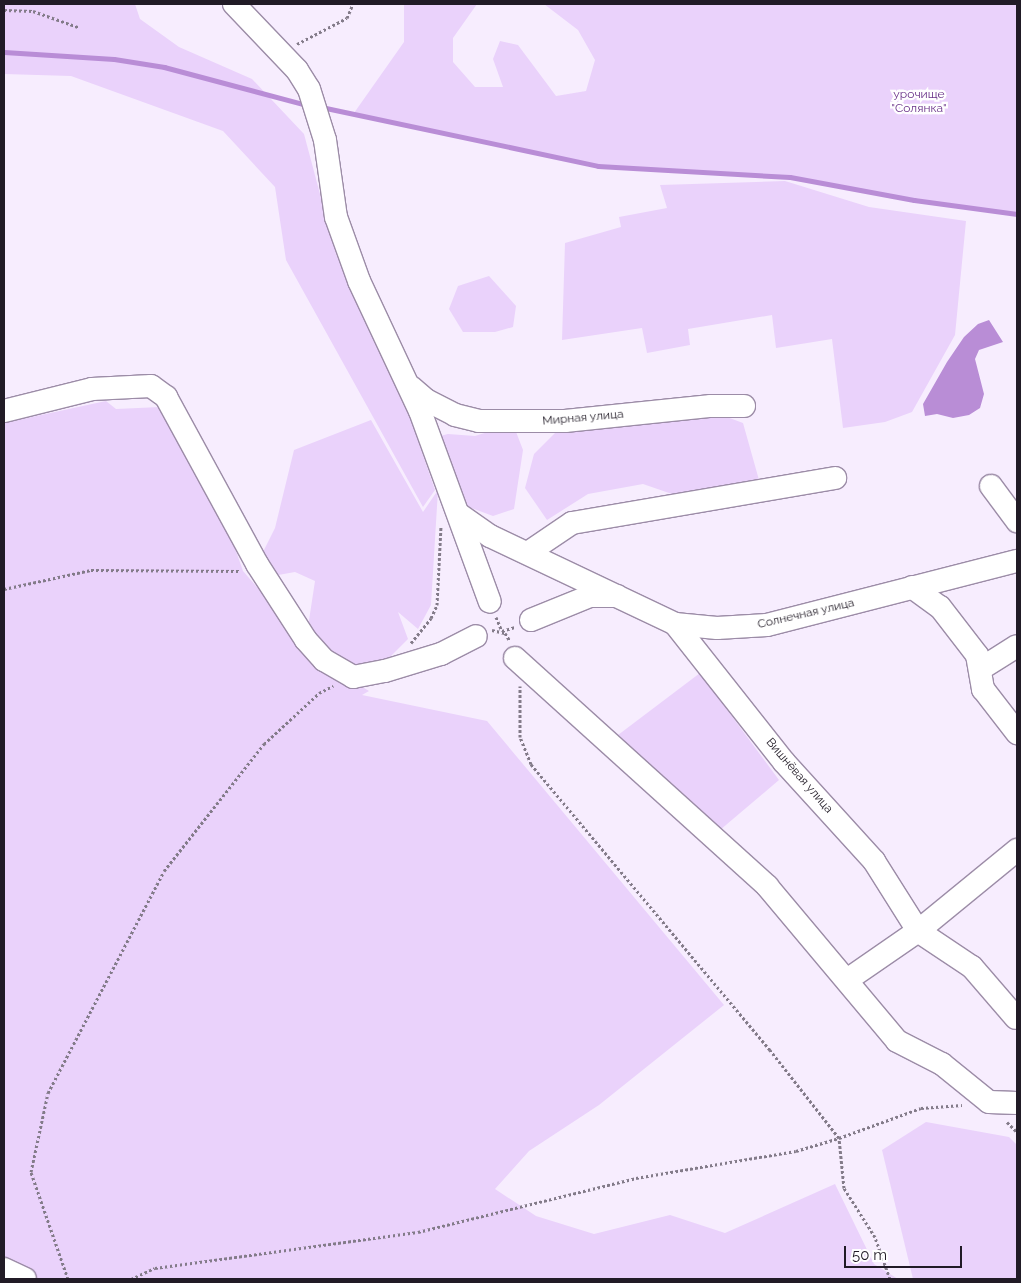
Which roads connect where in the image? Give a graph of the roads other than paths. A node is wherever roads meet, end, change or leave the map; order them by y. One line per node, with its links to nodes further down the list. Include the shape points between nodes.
1 (234, 4): 2 (street, via 280,51 309,89 318,114 336,218 359,281)
2 (404, 380): 3 (street, Мирная улица, via 426,400 455,415 479,420 525,422); 7 (street, via 420,411)
3 (744, 406)
4 (4, 411): 16 (street, via 92,389 151,386 166,397 257,564 306,640 324,660 353,677 441,654)
5 (834, 478): 9 (street, via 572,523)
6 (990, 486): 8 (street)
7 (451, 516): 9 (street, Солнечная улица); 13 (street)
8 (1017, 521)
9 (529, 552): 12 (street, Солнечная улица)
10 (1017, 561): 11 (street, Солнечная улица)
11 (912, 587): 14 (street, Солнечная улица, via 767,625 717,628); 19 (street, via 940,607 977,655)
12 (620, 595): 14 (street, Солнечная улица); 15 (street, via 590,596)
13 (490, 602)
14 (675, 624): 22 (street, Вишнёвая улица, via 784,762 874,861)
15 (524, 626)
16 (476, 636)
17 (1017, 646): 19 (street)
18 (514, 649): 23 (street, via 767,886)
19 (982, 668): 20 (street, via 982,689)
20 (1017, 733)
21 (1017, 850): 22 (street)
22 (918, 931): 23 (street); 24 (street, Вишнёвая улица, via 972,967)
23 (847, 980): 25 (street, via 897,1041 942,1064 989,1102)
24 (1016, 1018)
25 (1017, 1103)
26 (4, 1269): 27 (street)
27 (25, 1279)

